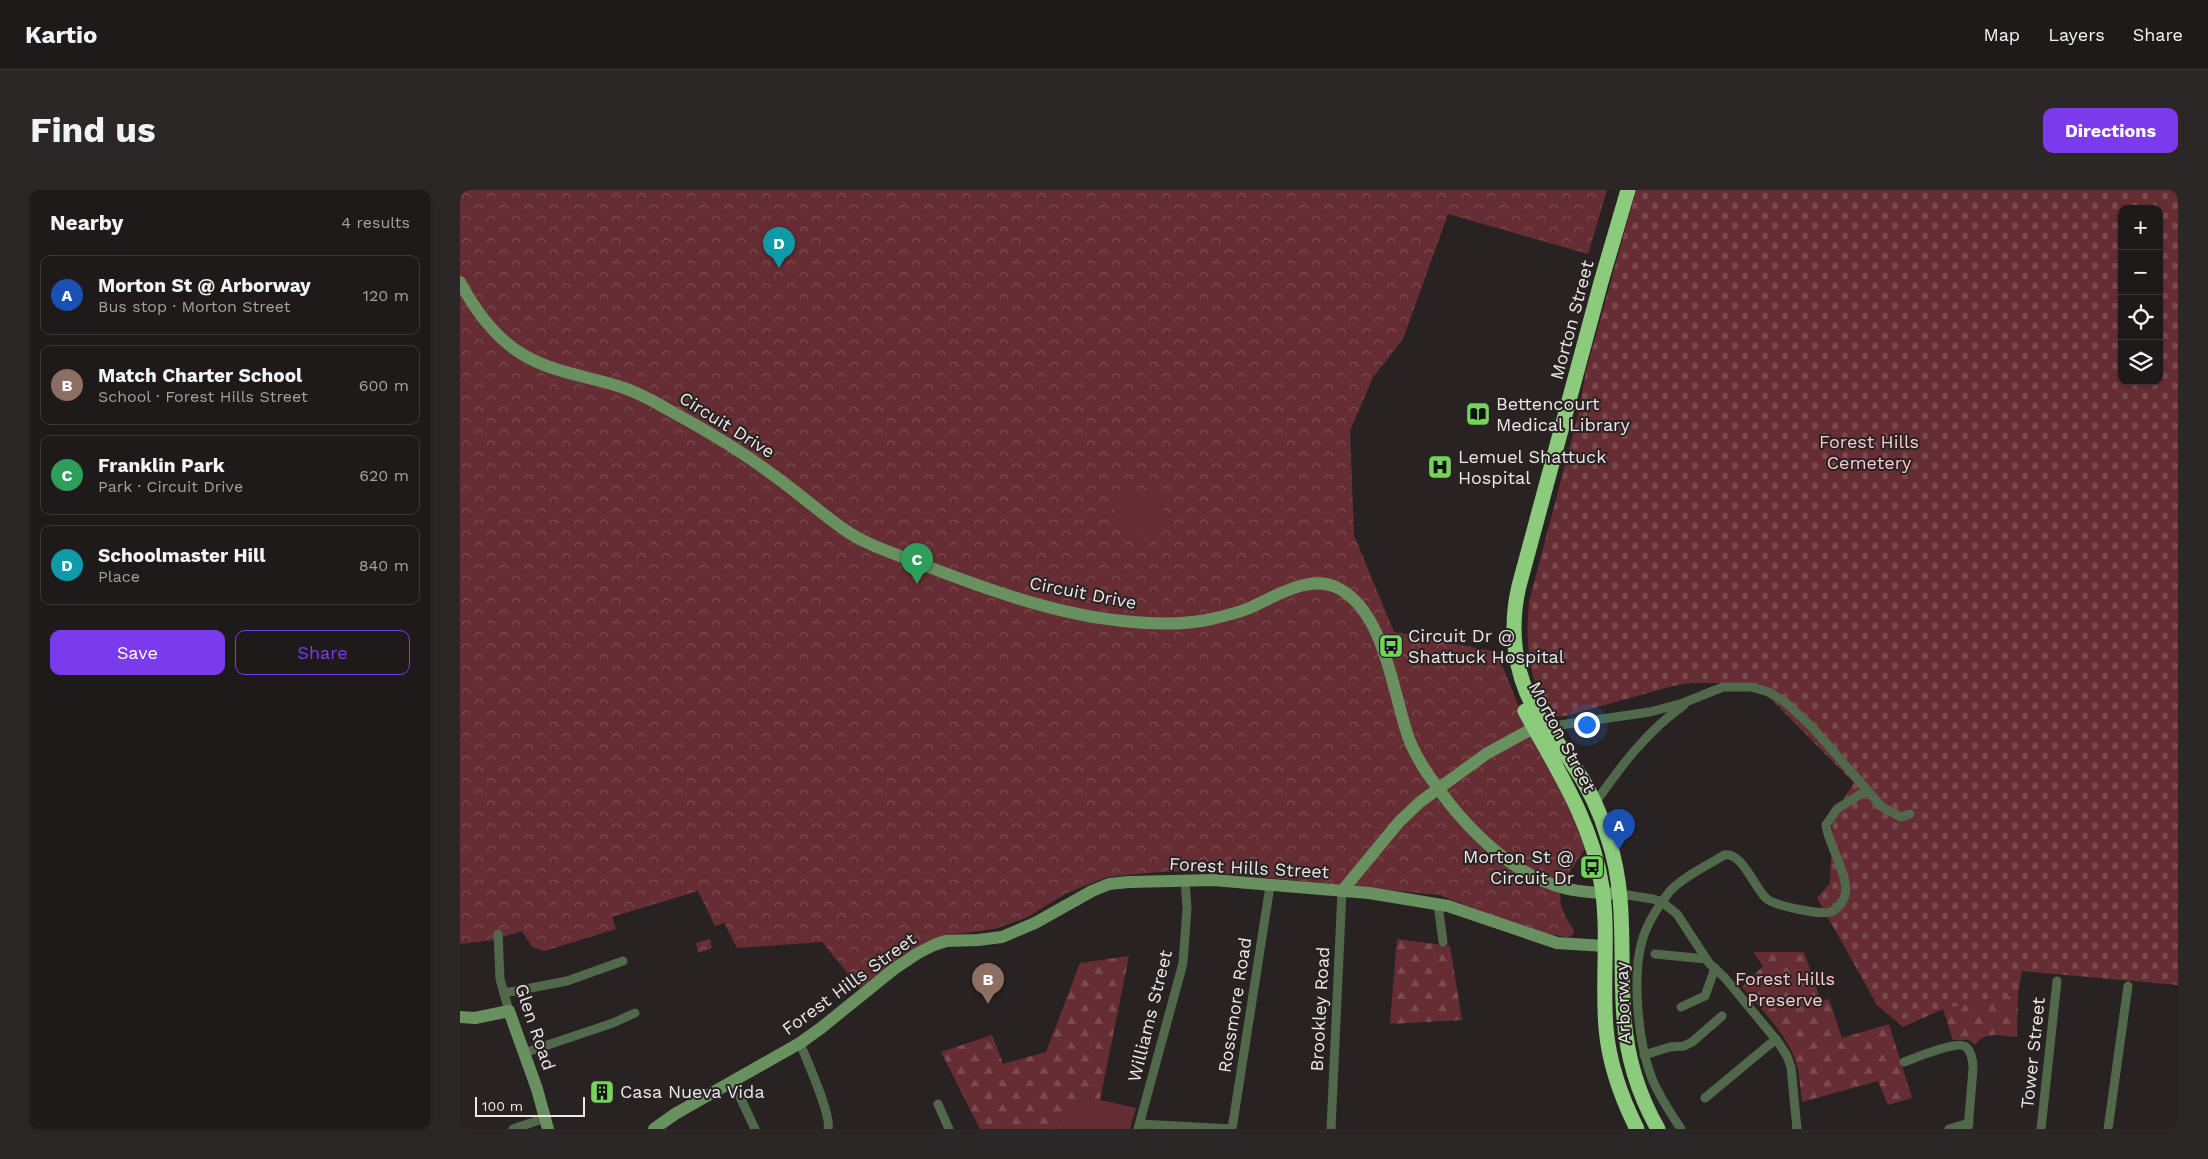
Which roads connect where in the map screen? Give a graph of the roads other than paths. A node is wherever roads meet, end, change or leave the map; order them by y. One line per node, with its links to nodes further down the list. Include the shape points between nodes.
1 (1618, 190): 5 (highway, Morton Street, via 1507,598 1504,632 1510,670 1519,700)
2 (1628, 190): 5 (highway, Morton Street, via 1578,365 1515,608 1515,642 1520,673)
3 (460, 282): 12 (street, Circuit Drive, bridge, via 482,318 520,353 572,375 644,396 733,447 846,531 875,547 974,584 1085,615 1166,623 1194,622 1231,614 1308,584 1337,588 1360,606 1374,629 1409,739 1427,773 1449,803 1490,846 1533,876 1565,889)
4 (1695, 698): 5 (street, via 1637,714); 6 (street, via 1723,687 1751,687 1769,692 1812,727); 7 (street, via 1641,743)
5 (1540, 728): 7 (highway, Morton Street, via 1577,770); 11 (street, via 1481,757 1420,802 1399,822); 12 (highway, Morton Street, via 1585,823 1598,862)
6 (1867, 790): 8 (street, via 1882,807 1894,814); 14 (street, Arborway, via 1837,809 1826,825 1845,882 1846,895 1832,912 1775,904 1756,888 1740,860 1729,854 1676,886)
7 (1595, 803): 13 (highway, Morton Street, via 1610,844)
8 (1910, 814)
9 (1185, 880): 10 (street, Forest Hills Street); 32 (street, Forest Hills Street, via 1109,884 1002,937 946,941 934,945 894,969); 40 (street, Williams Street, via 1187,909 1183,963)
10 (1270, 886): 11 (street, Forest Hills Street); 47 (street, Rossmore Road)
11 (1342, 891): 15 (street, Forest Hills Street); 48 (street, Brookley Road)
12 (1603, 893): 13 (street, Circuit Drive); 18 (highway, Arborway)
13 (1621, 894): 14 (street); 50 (highway, Arborway, via 1627,1043 1639,1088)
14 (1662, 902): 20 (street, via 1677,914); 34 (street, Arborway, via 1646,930 1638,960 1638,1015)
15 (1438, 904): 17 (street); 18 (street, Forest Hills Street, via 1557,943)
16 (498, 934): 25 (street, Glen Road)
17 (1443, 942)
18 (1605, 946): 49 (highway, Arborway, via 1605,1013 1610,1054 1620,1090)
19 (1655, 954): 20 (street)
20 (1706, 959): 22 (street)
21 (622, 962): 25 (street, via 567,981)
22 (1715, 968): 26 (street, via 1705,996); 31 (street)
23 (2057, 981): 54 (street, Tower Street)
24 (2128, 986): 55 (street)
25 (504, 993): 27 (street, Glen Road)
26 (1681, 1007)
27 (509, 1010): 30 (street, via 476,1018); 33 (street, Glen Road)
28 (636, 1013): 33 (street)
29 (1722, 1016): 34 (street, via 1692,1042)
30 (460, 1017)
31 (1776, 1039): 37 (street); 52 (street, via 1791,1068)
32 (800, 1043): 36 (street, Forest Hills Street); 45 (street, via 825,1108)
33 (524, 1053): 39 (street, Glen Road)
34 (1644, 1055): 51 (street, Arborway, via 1658,1093)
35 (1904, 1062): 41 (street, via 1958,1044 1967,1047 1973,1069)
36 (733, 1082): 43 (street, Forest Hills Street); 44 (street)
37 (1705, 1098)
38 (938, 1104): 46 (street)
39 (546, 1123): 42 (street)
40 (1139, 1126): 47 (street)
41 (1968, 1126): 53 (street)
42 (513, 1129)
43 (654, 1129)
44 (755, 1129)
45 (828, 1129)
46 (949, 1129)
47 (1232, 1129)
48 (1331, 1129)
49 (1637, 1129)
50 (1658, 1129)
51 (1681, 1129)
52 (1797, 1129)
53 (1950, 1129)
54 (2041, 1129)
55 (2108, 1129)

